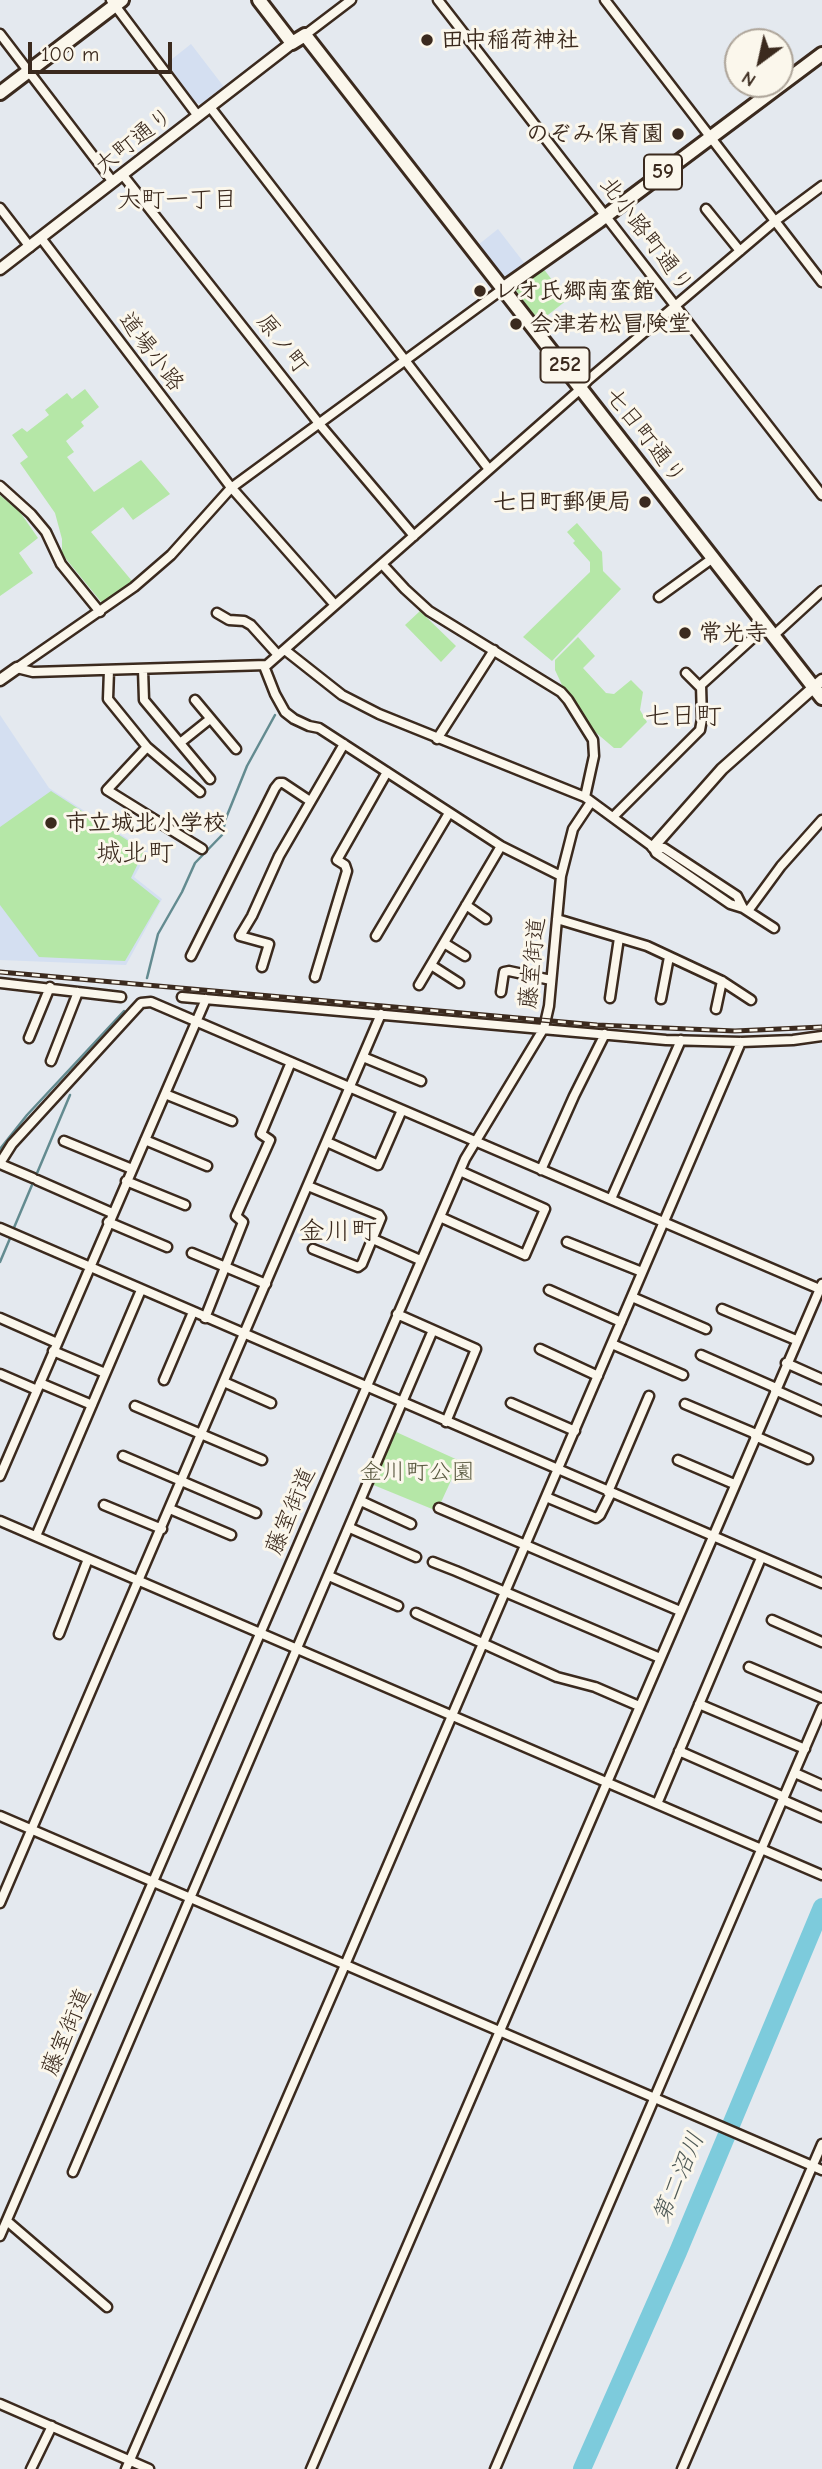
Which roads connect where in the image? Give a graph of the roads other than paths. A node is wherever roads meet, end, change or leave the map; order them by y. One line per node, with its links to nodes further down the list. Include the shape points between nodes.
1 (259, 0): 8 (main road)
2 (351, 0): 7 (street)
3 (438, 0): 20 (street, 北小路町通り)
4 (605, 0): 14 (street)
5 (116, 2): 10 (main road); 13 (street)
6 (0, 34): 10 (street)
7 (305, 34): 8 (main road); 27 (main road, 七日町通り / 252)
8 (292, 43): 12 (street, 大町通り)
9 (822, 54): 14 (main road, 59)
10 (29, 72): 11 (main road); 16 (street)
11 (0, 93)
12 (210, 107): 13 (street, 大町通り); 29 (street)
13 (198, 116): 15 (street, 大町通り)
14 (710, 137): 20 (main road, 59); 21 (street)
15 (122, 174): 16 (street, 大町通り); 31 (street, 原ノ町)
16 (113, 182): 22 (street, 大町通り)
17 (822, 186): 21 (street)
18 (0, 208): 23 (street)
19 (706, 209): 24 (street)
20 (606, 214): 27 (main road, 59); 28 (street, 北小路町通り)
21 (775, 220): 24 (street); 26 (street)
22 (41, 238): 23 (street, 大町通り); 34 (street, 道場小路)
23 (30, 247): 25 (street, 大町通り)
24 (740, 251): 28 (street)
25 (0, 269)
26 (822, 282)
27 (503, 288): 29 (street); 30 (main road, 七日町通り / 252)
28 (676, 306): 30 (street); 35 (street, 北小路町通り)
29 (404, 361): 31 (street); 32 (street)
30 (581, 387): 32 (street); 37 (main road, 七日町通り / 252)
31 (319, 422): 34 (street); 36 (street, 原ノ町)
32 (488, 468): 36 (street)
33 (0, 486): 42 (street, via 46,532 61,564)
34 (231, 488): 41 (street, 道場小路); 42 (street, via 171,555)
35 (822, 495)
36 (414, 536): 38 (street)
37 (713, 558): 40 (street); 44 (main road, 七日町通り / 252)
38 (382, 564): 41 (street); 45 (street, 藤室街道, via 429,611)
39 (822, 591): 44 (street)
40 (659, 597)
41 (335, 605): 46 (street)
42 (100, 612): 48 (street)
43 (217, 612): 46 (street, via 251,625)
44 (770, 631): 53 (main road, 七日町通り / 252); 54 (street)
45 (494, 650): 58 (street); 66 (street, 藤室街道, via 561,692 587,728 594,756)
46 (281, 652): 47 (street); 58 (street, via 342,695)
47 (264, 666): 49 (street); 60 (street, via 285,712)
48 (17, 668): 50 (street, via 33,672); 52 (street)
49 (143, 669): 50 (street); 59 (street, via 144,700)
50 (109, 670): 61 (street, via 108,699)
51 (686, 673): 54 (street)
52 (0, 680)
53 (818, 684): 55 (main road, 七日町通り / 252); 72 (street, via 722,769)
54 (700, 687): 69 (street, via 700,730)
55 (822, 698)
56 (195, 700): 57 (street)
57 (210, 719): 59 (street); 62 (street)
58 (437, 738): 66 (street)
59 (180, 743): 64 (street)
60 (344, 744): 63 (street); 67 (street)
61 (147, 747): 65 (street); 73 (street, via 107,790)
62 (236, 749)
63 (387, 772): 68 (street); 88 (street, via 337,860 347,871)
64 (210, 779)
65 (200, 793)
66 (588, 799): 69 (street); 74 (street, 藤室街道, via 571,835)
67 (310, 801): 83 (street, via 284,783 275,788); 87 (street, via 240,936 269,944)
68 (449, 813): 71 (street); 80 (street)
69 (613, 817): 72 (street)
70 (822, 820): 76 (street)
71 (501, 846): 74 (street); 75 (street)
72 (653, 847): 76 (street, via 664,848 737,896)
73 (202, 849)
74 (561, 876): 78 (street, 藤室街道)
75 (466, 905): 77 (street); 82 (street)
76 (746, 909): 79 (street)
77 (486, 919)
78 (557, 919): 81 (street); 89 (street, 藤室街道)
79 (774, 928)
80 (376, 936)
81 (619, 938): 85 (street); 99 (street)
82 (444, 943): 84 (street); 86 (street)
83 (191, 956)
84 (465, 956)
85 (669, 957): 90 (street); 101 (street)
86 (431, 965): 92 (street); 93 (street)
87 (262, 967)
88 (314, 977)
89 (551, 981): 96 (street, via 509,971); 106 (street, 藤室街道)
90 (722, 981): 102 (street); 103 (street)
91 (0, 983): 94 (street)
92 (460, 983)
93 (419, 985)
94 (50, 987): 95 (street); 109 (street)
95 (78, 992): 98 (street); 113 (street)
96 (501, 992)
97 (182, 997): 100 (street)
98 (121, 998)
99 (610, 998)
100 (206, 999): 104 (street); 105 (street)
101 (661, 999)
102 (751, 1000)
103 (716, 1009)
104 (381, 1014): 106 (street); 112 (street)
105 (196, 1022): 114 (street); 117 (street); 124 (street, via 151,1002 141,1003 51,1098)
106 (544, 1028): 107 (street); 123 (street, 藤室街道)
107 (605, 1034): 110 (street); 127 (street)
108 (822, 1036): 111 (street)
109 (29, 1038)
110 (681, 1040): 111 (street); 131 (street)
111 (741, 1042): 135 (street)
112 (363, 1057): 115 (street); 116 (street)
113 (51, 1060)
114 (291, 1062): 116 (street); 143 (street, via 261,1134 270,1140 236,1216 243,1222)
115 (421, 1081)
116 (351, 1088): 118 (street); 122 (street)
117 (165, 1094): 119 (street); 120 (street)
118 (402, 1110): 122 (street, via 378,1165); 123 (street)
119 (232, 1121)
120 (145, 1140): 125 (street); 126 (street)
121 (64, 1141): 126 (street)
122 (327, 1142): 130 (street)
123 (475, 1142): 127 (street); 128 (street, 藤室街道)
124 (0, 1163): 133 (street)
125 (207, 1166)
126 (132, 1169): 129 (street)
127 (541, 1170): 131 (street)
128 (460, 1171): 134 (street, 藤室街道); 134 (street, via 545,1209 525,1255)
129 (127, 1181): 132 (street); 133 (street)
130 (308, 1186): 137 (street, via 379,1215); 146 (street)
131 (611, 1199): 135 (street)
132 (185, 1205)
133 (110, 1217): 139 (street); 144 (street)
134 (440, 1217): 142 (street, 藤室街道)
135 (663, 1222): 145 (street); 147 (street)
136 (8, 1232): 144 (street)
137 (373, 1239): 140 (street, via 358,1267); 142 (street)
138 (567, 1242): 145 (street)
139 (167, 1247)
140 (313, 1249)
141 (192, 1253): 143 (street)
142 (420, 1260): 153 (street, 藤室街道)
143 (227, 1267): 146 (street); 155 (street)
144 (88, 1268): 148 (street); 162 (street)
145 (642, 1272): 150 (street)
146 (266, 1284): 159 (street)
147 (821, 1288): 160 (street)
148 (141, 1290): 152 (street); 166 (street)
149 (549, 1290): 156 (street)
150 (632, 1297): 156 (street); 157 (street)
151 (722, 1309): 160 (street)
152 (192, 1312): 155 (street); 171 (street)
153 (397, 1314): 158 (street); 174 (street, 藤室街道)
154 (0, 1318): 162 (street)
155 (205, 1318): 159 (street)
156 (621, 1322): 161 (street)
157 (706, 1329)
158 (433, 1330): 179 (street); 184 (street, via 476,1349)
159 (244, 1335): 172 (street); 174 (street)
160 (796, 1340): 165 (street)
161 (612, 1344): 168 (street); 169 (street)
162 (55, 1347): 166 (street); 173 (street)
163 (540, 1349): 169 (street)
164 (701, 1355): 175 (street)
165 (786, 1363): 170 (street); 175 (street)
166 (105, 1373): 181 (street)
167 (0, 1374): 173 (street)
168 (683, 1375)
169 (598, 1376): 185 (street)
170 (822, 1379)
171 (164, 1380)
172 (224, 1382): 177 (street); 186 (street)
173 (38, 1386): 181 (street); 193 (street)
174 (365, 1387): 179 (street); 223 (street, 藤室街道)
175 (775, 1389): 183 (street); 187 (street)
176 (649, 1396): 196 (street)
177 (271, 1403)
178 (511, 1403): 185 (street)
179 (403, 1404): 184 (street); 198 (street)
180 (685, 1404): 187 (street)
181 (92, 1405): 208 (street)
182 (135, 1406): 186 (street)
183 (822, 1411)
184 (446, 1422): 192 (street)
185 (575, 1431): 192 (street)
186 (202, 1434): 190 (street); 194 (street)
187 (755, 1435): 189 (street); 195 (street)
188 (123, 1456): 194 (street)
189 (807, 1459)
190 (262, 1460)
191 (678, 1460): 195 (street)
192 (558, 1470): 196 (street); 197 (street)
193 (0, 1476)
194 (182, 1481): 200 (street); 202 (street)
195 (734, 1484): 209 (street)
196 (610, 1492): 197 (street, via 596,1518); 209 (street)
197 (546, 1497): 210 (street)
198 (361, 1501): 204 (street); 205 (street)
199 (104, 1505): 206 (street)
200 (170, 1508): 206 (street); 207 (street)
201 (439, 1508): 210 (street)
202 (256, 1513)
203 (0, 1521): 208 (street)
204 (411, 1524)
205 (350, 1528): 211 (street); 215 (street)
206 (162, 1529): 216 (street)
207 (231, 1535)
208 (36, 1536): 213 (street)
209 (712, 1536): 212 (street); 220 (street)
210 (526, 1543): 218 (street); 220 (street)
211 (416, 1556)
212 (761, 1558): 217 (street); 231 (street)
213 (88, 1559): 216 (street); 224 (street)
214 (433, 1562): 218 (street)
215 (329, 1576): 219 (street); 227 (street)
216 (139, 1581): 223 (street); 245 (street)
217 (822, 1583)
218 (505, 1591): 226 (street); 228 (street)
219 (398, 1606)
220 (680, 1611): 228 (street)
221 (416, 1613): 226 (street)
222 (772, 1620): 225 (street)
223 (259, 1632): 227 (street); 248 (street, 藤室街道)
224 (59, 1634)
225 (822, 1642)
226 (483, 1643): 232 (street, via 556,1677); 234 (street)
227 (297, 1649): 234 (street); 249 (street)
228 (660, 1658): 232 (street)
229 (749, 1667): 230 (street)
230 (822, 1698)
231 (699, 1704): 236 (street); 237 (street)
232 (639, 1706): 239 (street)
233 (822, 1708): 235 (street)
234 (451, 1716): 239 (street); 251 (street)
235 (818, 1726): 236 (street)
236 (805, 1749): 238 (street)
237 (679, 1751): 241 (street); 242 (street)
238 (795, 1773): 240 (street); 241 (street)
239 (606, 1783): 242 (street); 252 (street)
240 (822, 1785)
241 (784, 1798): 244 (street); 246 (street)
242 (657, 1804): 246 (street)
243 (0, 1816): 245 (street)
244 (822, 1817)
245 (32, 1829): 248 (street); 250 (street)
246 (761, 1849): 247 (street); 253 (street)
247 (822, 1875)
248 (153, 1881): 249 (street); 258 (street, 藤室街道)
249 (191, 1898): 251 (street); 257 (street)
250 (0, 1903)
251 (345, 1965): 252 (street); 263 (street)
252 (499, 2031): 253 (street); 266 (street)
253 (653, 2097): 255 (street); 267 (street)
254 (822, 2144): 255 (street)
255 (813, 2166): 256 (street); 268 (street)
256 (822, 2170)
257 (73, 2172)
258 (7, 2221): 259 (street, 藤室街道); 260 (street)
259 (0, 2236)
260 (107, 2307)
261 (0, 2404): 262 (street)
262 (52, 2426): 263 (street); 264 (street)
263 (129, 2465): 265 (street)
264 (31, 2469)
265 (149, 2469)
266 (311, 2469)
267 (495, 2469)
268 (682, 2469)

